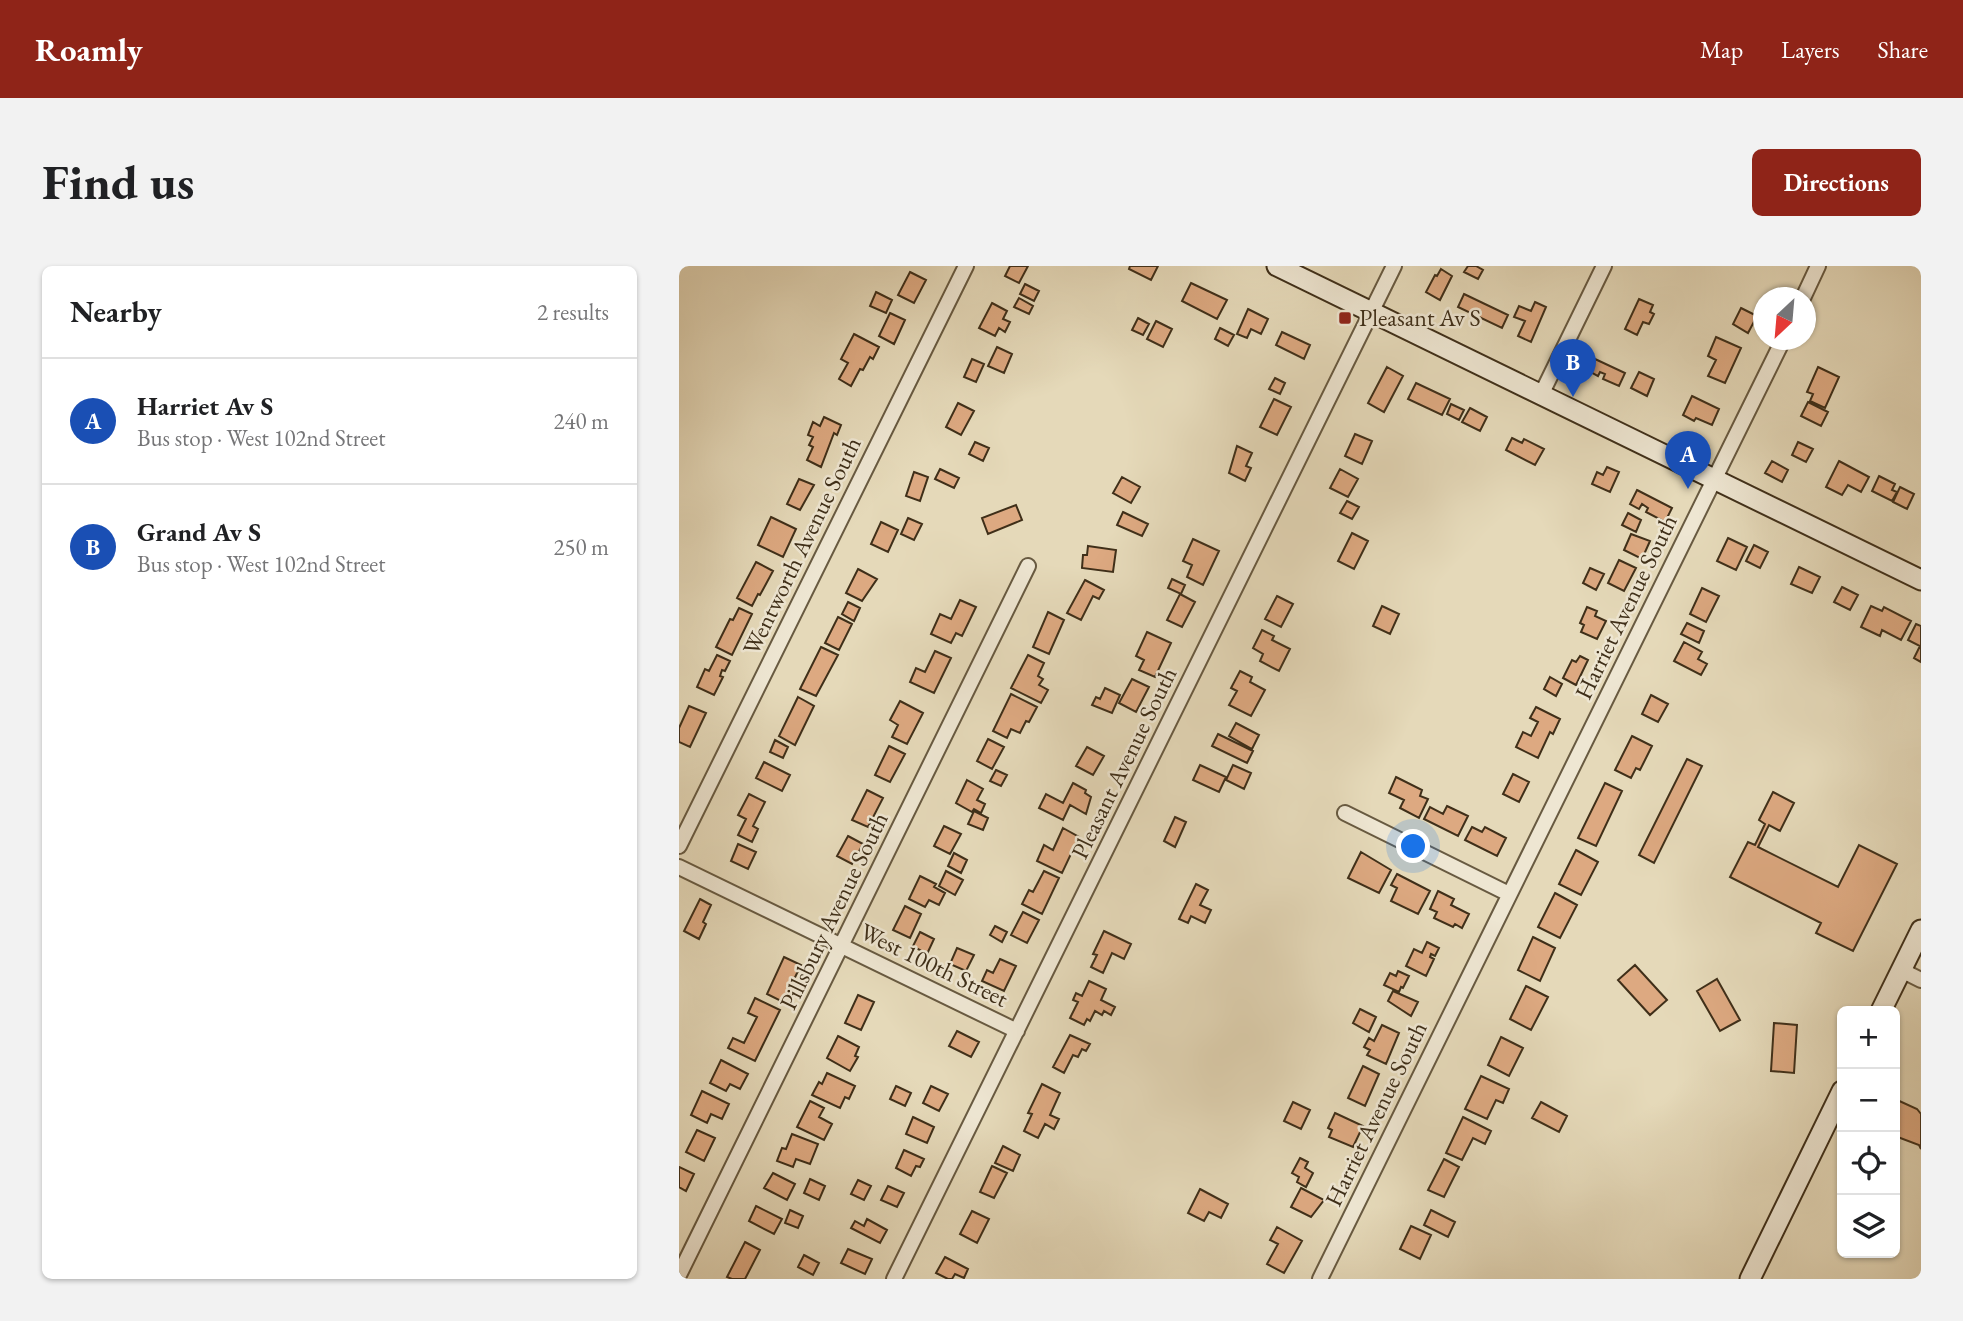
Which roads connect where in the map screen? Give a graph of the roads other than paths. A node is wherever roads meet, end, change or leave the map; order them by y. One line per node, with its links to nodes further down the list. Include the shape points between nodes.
1 (966, 266): 14 (street, Wentworth Avenue South)
2 (1277, 266): 7 (street)
3 (1394, 266): 7 (street, Pleasant Avenue South)
4 (1604, 266): 9 (street)
5 (1818, 266): 6 (street)
6 (1808, 287)
7 (1371, 312): 9 (street); 22 (street, Pleasant Avenue South)
8 (1778, 350): 10 (street, Harriet Avenue South)
9 (1541, 395): 10 (street)
10 (1714, 480): 12 (street); 16 (street, Harriet Avenue South)
11 (1028, 566): 18 (street, Pillsbury Avenue South)
12 (1921, 580)
13 (1345, 813): 16 (street)
14 (679, 846)
15 (679, 867): 18 (street, West 100th Street)
16 (1509, 894): 26 (street, Harriet Avenue South)
17 (1921, 930): 19 (street)
18 (842, 946): 22 (street, West 100th Street); 24 (street, Pillsbury Avenue South)
19 (1901, 970): 20 (street); 21 (street)
20 (1921, 980)
21 (1883, 1006)
22 (1017, 1031): 25 (street, Pleasant Avenue South)
23 (1837, 1101): 27 (street)
24 (679, 1275)
25 (894, 1279)
26 (1321, 1279)
27 (1750, 1279)

